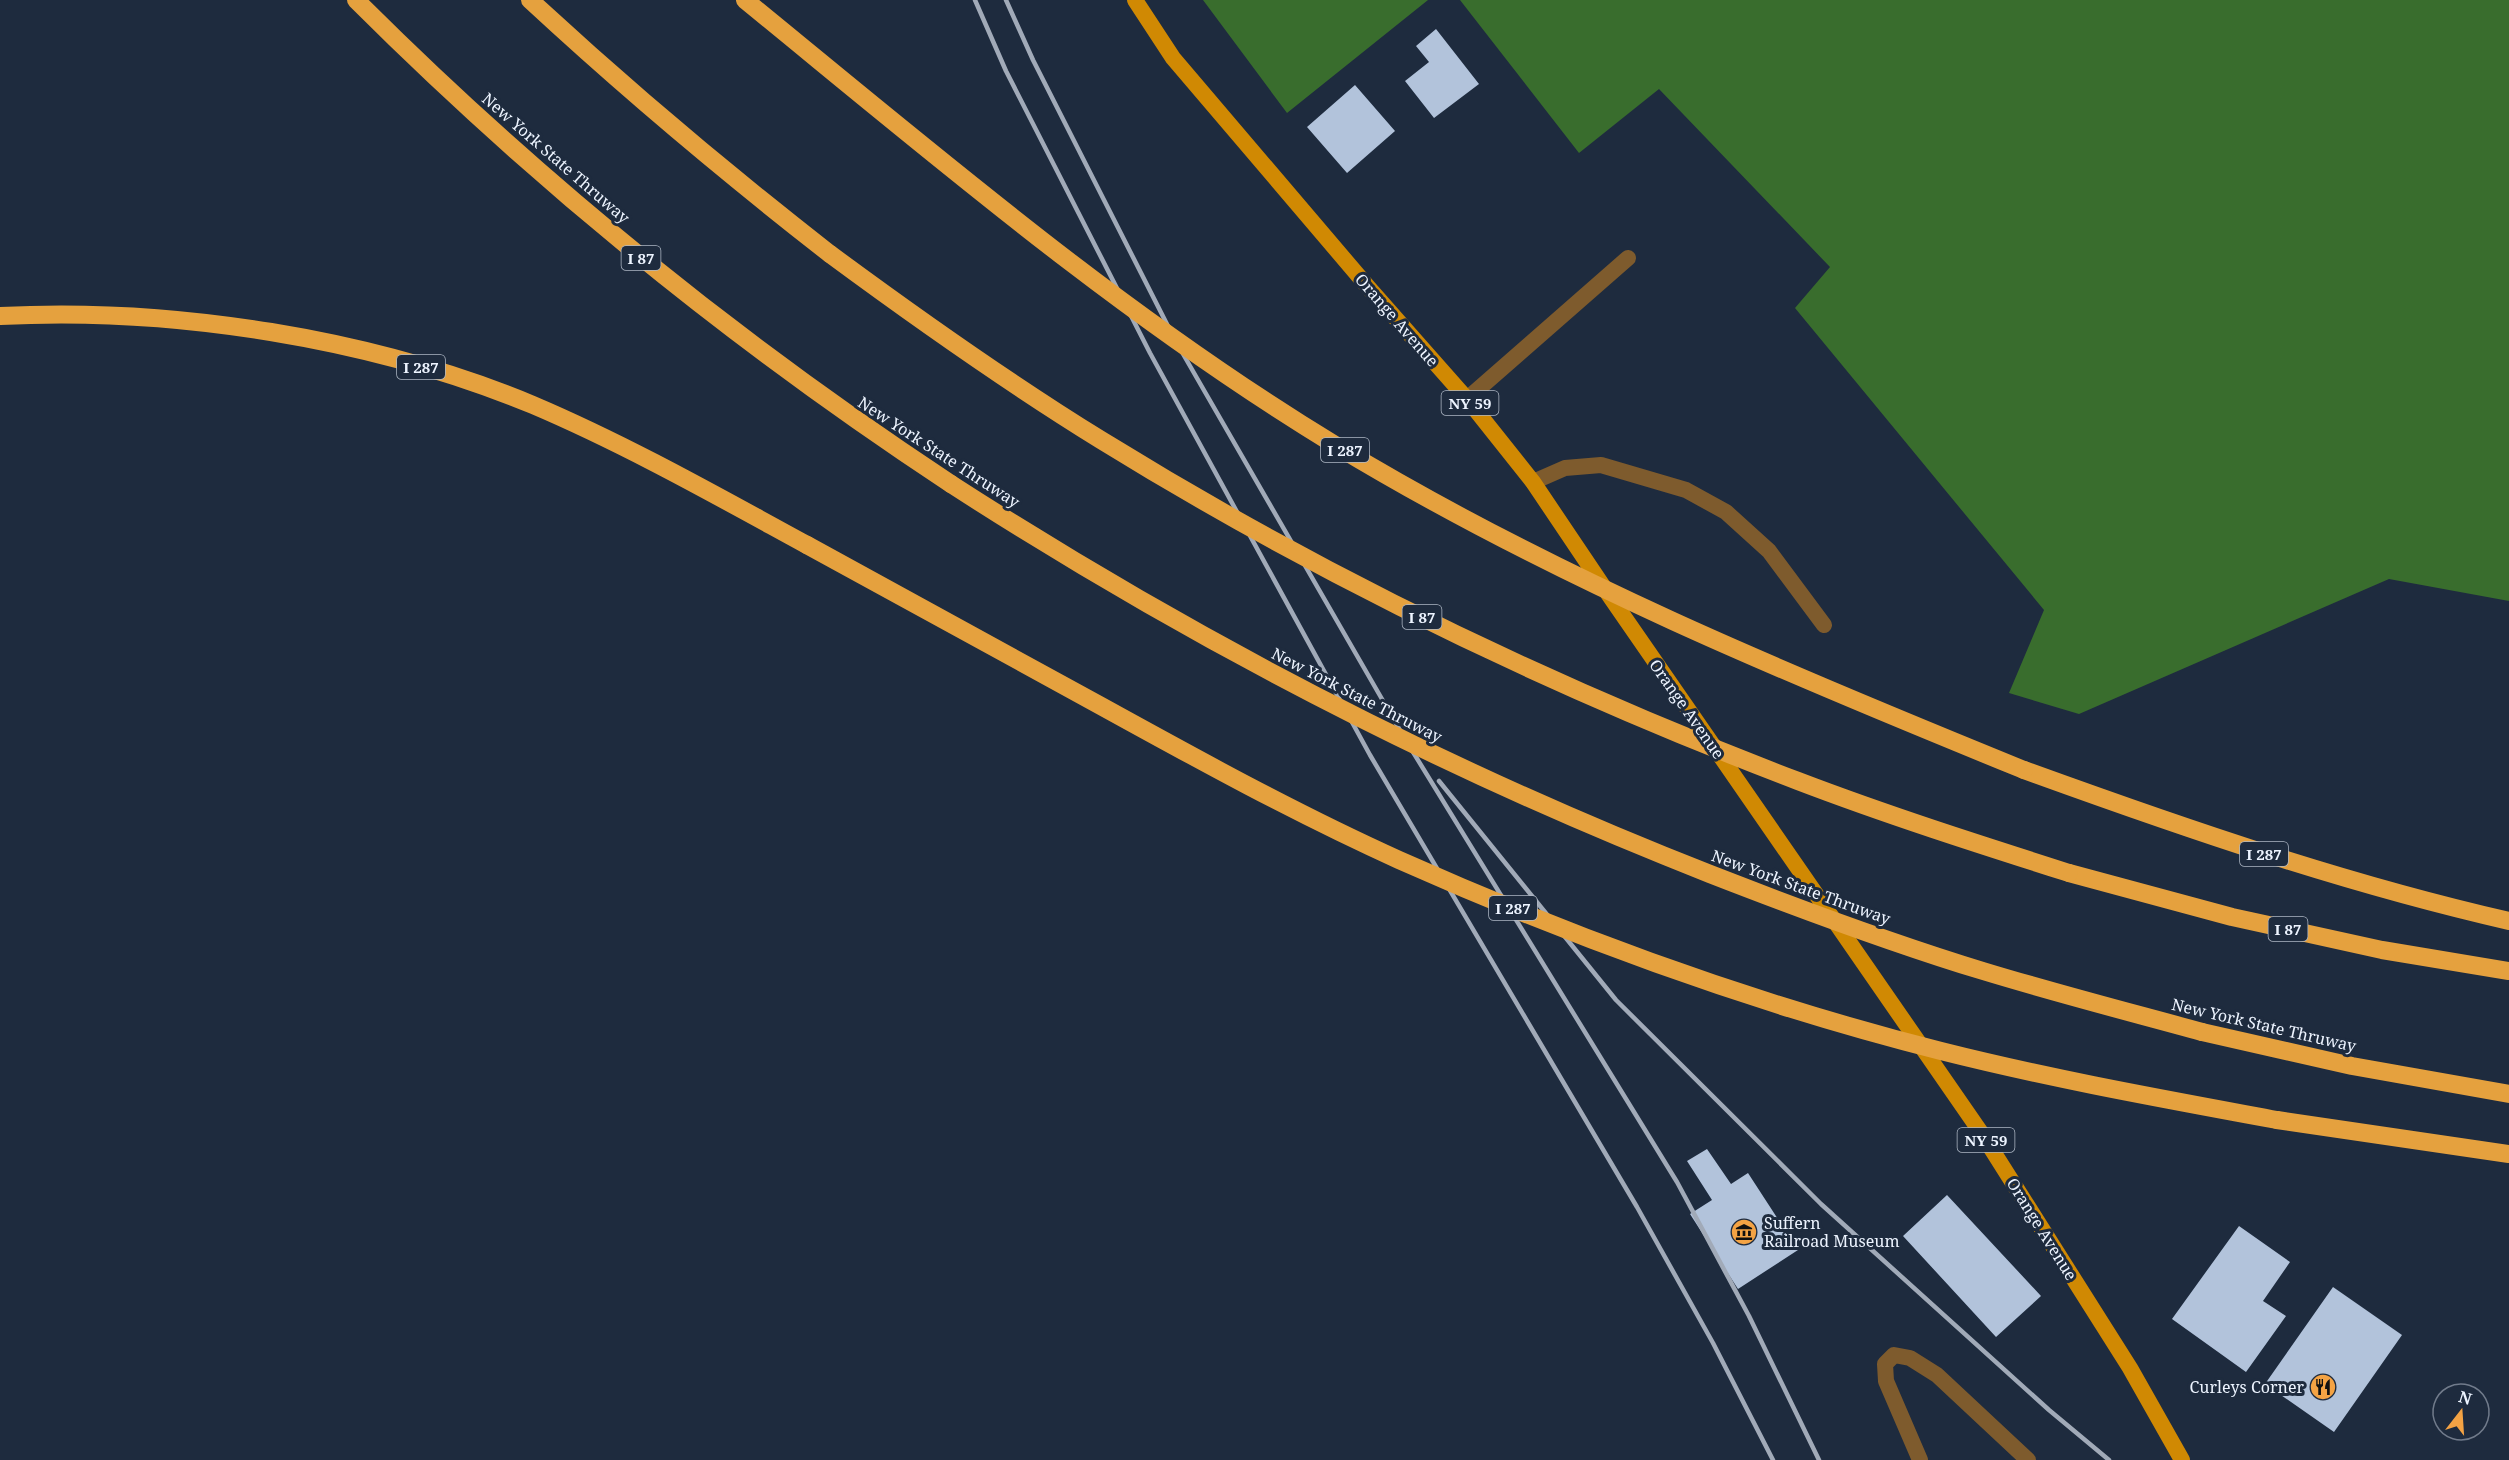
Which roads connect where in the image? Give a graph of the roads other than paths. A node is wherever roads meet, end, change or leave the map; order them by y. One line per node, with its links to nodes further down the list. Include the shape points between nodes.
1 (357, 0): 12 (highway, New York State Thruway / I 87, bridge, via 488,125 665,278 854,420 1040,541 1217,644 1332,705 1540,804 1676,861 1982,971 2202,1032 2352,1066)
2 (530, 0): 11 (highway, I 87, bridge, via 740,184 922,322 1102,441 1376,595 1578,691 1690,739 1881,812 2069,873 2232,916 2382,950)
3 (745, 0): 10 (highway, I 287, bridge, via 1132,310 1335,444 1547,562 1788,673 2024,770 2307,868)
4 (1135, 0): 7 (main road, Orange Avenue / NY 59, via 1173,58)
5 (1628, 258): 7 (lane)
6 (0, 316): 13 (highway, I 287, bridge, via 110,316 194,322 275,334 360,350 448,374 532,405 616,443 1317,821 1559,926 1732,991 2053,1078 2277,1120)
7 (1467, 399): 8 (main road, Orange Avenue / NY 59)
8 (1533, 482): 9 (lane, via 1565,468 1601,465 1686,490 1726,512 1769,551); 16 (main road, Orange Avenue / NY 59, via 1982,1134 2130,1368)
9 (1824, 625)
10 (2509, 921)
11 (2509, 971)
12 (2509, 1094)
13 (2509, 1154)
14 (1920, 1460): 15 (lane, via 1886,1382 1885,1364 1894,1355 1910,1358 1937,1375)
15 (2028, 1460)
16 (2182, 1460)

